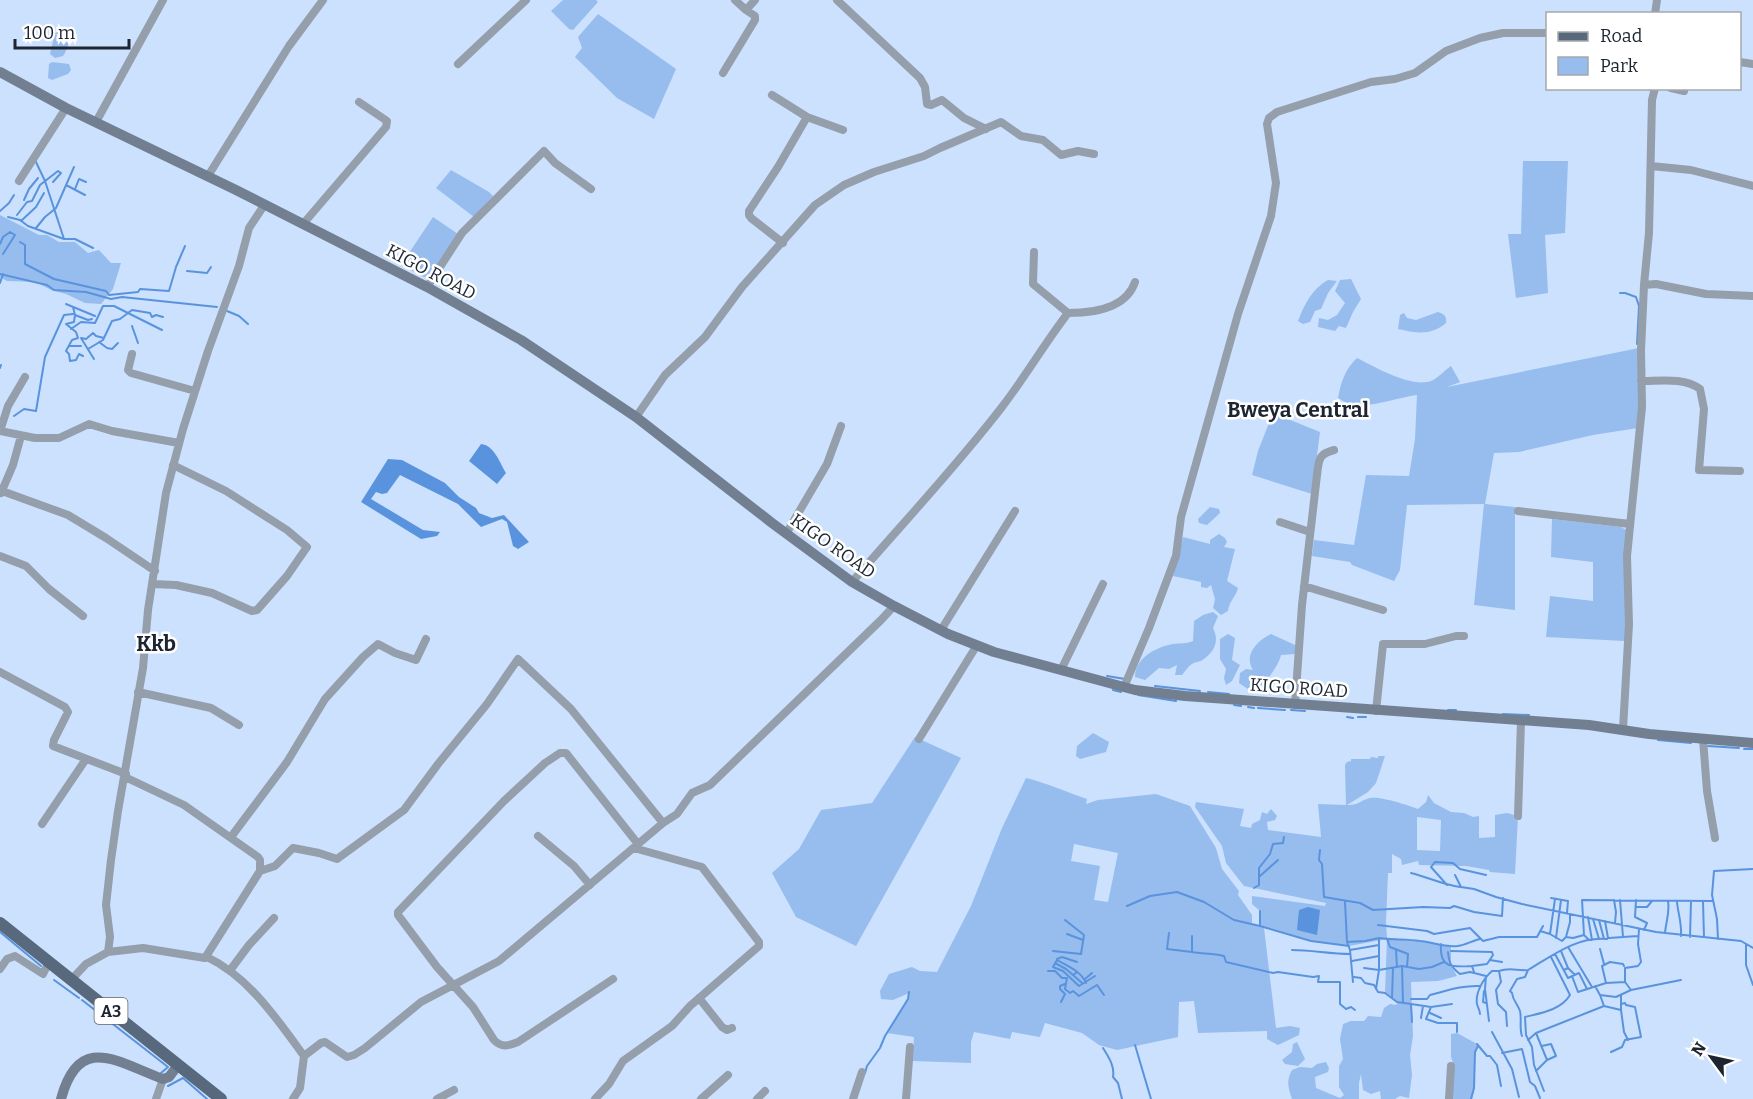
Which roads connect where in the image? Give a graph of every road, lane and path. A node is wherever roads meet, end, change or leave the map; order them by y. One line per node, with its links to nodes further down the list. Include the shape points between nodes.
1 (163, 0): 19 (street)
2 (323, 0): 24 (street, via 289,46)
3 (526, 0): 9 (street)
4 (735, 0): 7 (street)
5 (755, 0): 7 (street)
6 (837, 0): 20 (street, via 920,78 927,104 942,100)
7 (746, 10): 11 (street, via 755,20)
8 (1546, 33): 71 (street, via 1503,33 1480,38 1446,51 1415,73 1350,88 1269,118 1266,129 1276,183 1271,216 1206,428 1181,518 1176,555)
9 (458, 64)
10 (0, 72): 17 (street, KIGO ROAD)
11 (723, 73)
12 (1654, 90): 23 (street)
13 (1678, 90): 14 (street)
14 (1684, 92)
15 (772, 95): 18 (street)
16 (359, 102): 29 (street, via 387,121 386,128)
17 (66, 108): 19 (street, KIGO ROAD); 25 (street)
18 (807, 117): 21 (street); 30 (street, via 749,211 751,218)
19 (96, 122): 24 (street, KIGO ROAD)
20 (986, 129): 22 (street, via 1004,123 1021,136 1043,140 1061,155 1078,151); 30 (street, via 844,185 815,205)
21 (843, 130)
22 (1094, 154)
23 (1652, 166): 26 (street, via 1691,170); 33 (street)
24 (208, 176): 28 (street, KIGO ROAD)
25 (19, 181)
26 (1753, 186)
27 (591, 189): 34 (street, via 544,151 462,233)
28 (265, 204): 29 (street, KIGO ROAD); 40 (street, via 249,228)
29 (303, 224): 34 (street, KIGO ROAD)
30 (783, 243): 41 (street, via 742,287 705,337 665,375)
31 (1034, 252): 36 (street, via 1033,284)
32 (1135, 282): 36 (street, via 1129,293 1109,308)
33 (1644, 285): 35 (street); 39 (street)
34 (427, 287): 41 (street, KIGO ROAD, via 521,340)
35 (1753, 296)
36 (1068, 312): 58 (street, via 1003,406)
37 (132, 354): 40 (street, via 128,370 131,373)
38 (25, 377): 43 (street, via 8,406)
39 (1641, 381): 48 (street, via 1677,381 1700,389 1704,409 1699,470); 53 (street)
40 (195, 391): 45 (street)
41 (636, 417): 55 (street, KIGO ROAD)
42 (840, 426): 55 (street, via 827,464)
43 (0, 431): 44 (street)
44 (21, 436): 45 (street, via 59,438 89,424); 49 (street)
45 (179, 443): 47 (street)
46 (1334, 450): 54 (street, via 1320,457)
47 (173, 465): 57 (street); 59 (street, via 226,491 307,547 257,610 212,592)
48 (1740, 471)
49 (1, 493): 57 (street, via 68,515)
50 (1015, 510): 65 (street)
51 (1518, 511): 53 (street)
52 (1280, 522): 54 (street)
53 (1630, 524): 77 (street)
54 (1310, 532): 61 (street)
55 (786, 534): 58 (street, KIGO ROAD)
56 (0, 556): 64 (street, via 26,566)
57 (155, 571): 59 (street)
58 (852, 582): 62 (street, KIGO ROAD)
59 (152, 584): 72 (street)
60 (1103, 584): 69 (street)
61 (1304, 586): 63 (street); 73 (street)
62 (894, 606): 65 (street, KIGO ROAD); 84 (street, via 710,785 692,793 677,814)
63 (1383, 610)
64 (83, 616)
65 (941, 630): 68 (street, KIGO ROAD)
66 (1464, 636): 74 (street, via 1425,644 1383,644)
67 (426, 639): 87 (street, via 416,660 378,644 363,657 325,699 287,762)
68 (977, 645): 69 (street, KIGO ROAD); 78 (street)
69 (1061, 670): 71 (street, KIGO ROAD)
70 (0, 672): 81 (street, via 65,707 68,712 52,745)
71 (1124, 687): 73 (street, KIGO ROAD)
72 (138, 692): 76 (street, via 211,708); 82 (street)
73 (1295, 705): 74 (street, KIGO ROAD)
74 (1376, 711): 75 (street, KIGO ROAD)
75 (1521, 721): 77 (street, KIGO ROAD); 83 (street)
76 (239, 725)
77 (1623, 729): 79 (street, KIGO ROAD)
78 (919, 739)
79 (1703, 739): 80 (street, KIGO ROAD); 88 (street)
80 (1753, 743)
81 (86, 759): 82 (street); 85 (street)
82 (125, 776): 87 (street, via 184,805); 94 (street, via 106,905)
83 (1518, 816)
84 (663, 823): 89 (street); 90 (street, via 571,709 518,659 419,792 393,820 337,859 293,848 274,866)
85 (42, 824)
86 (538, 836): 91 (street)
87 (231, 837): 90 (street, via 258,856)
88 (1715, 838)
89 (636, 846): 91 (street); 101 (street, via 566,753 558,753 504,801 398,912 398,918); 102 (street, via 702,867 759,942)
90 (260, 871): 95 (street)
91 (590, 885): 101 (street, via 499,961)
92 (274, 918): 98 (street)
93 (0, 923): 96 (main road, A3)
94 (108, 952): 95 (street, via 143,948); 100 (street, via 86,964)
95 (207, 957): 98 (street)
96 (49, 962): 97 (street, via 43,974 15,956); 100 (main road, A3)
97 (0, 969)
98 (231, 969): 105 (street)
99 (613, 979): 101 (street, via 508,1046 495,1040)
100 (71, 980): 106 (main road, A3)
101 (453, 984): 105 (street, via 421,1002 354,1055 345,1056 323,1042)
102 (699, 998): 103 (street, via 722,1027); 118 (street, via 672,1026 623,1060)
103 (732, 1028)
104 (910, 1047): 122 (street)
105 (304, 1056): 116 (street, via 300,1088)
106 (178, 1065): 110 (street); 115 (main road, A3)
107 (1451, 1066): 123 (street)
108 (862, 1072): 121 (street)
109 (729, 1075): 119 (street)
110 (163, 1079): 113 (street, via 96,1057 80,1062 65,1084); 114 (street)
111 (454, 1090): 117 (street)
112 (765, 1091): 120 (street)
113 (62, 1099)
114 (156, 1099)
115 (222, 1099)
116 (293, 1099)
117 (437, 1099)
118 (595, 1099)
119 (701, 1099)
120 (757, 1099)
121 (853, 1099)
122 (906, 1099)
123 (1449, 1099)

